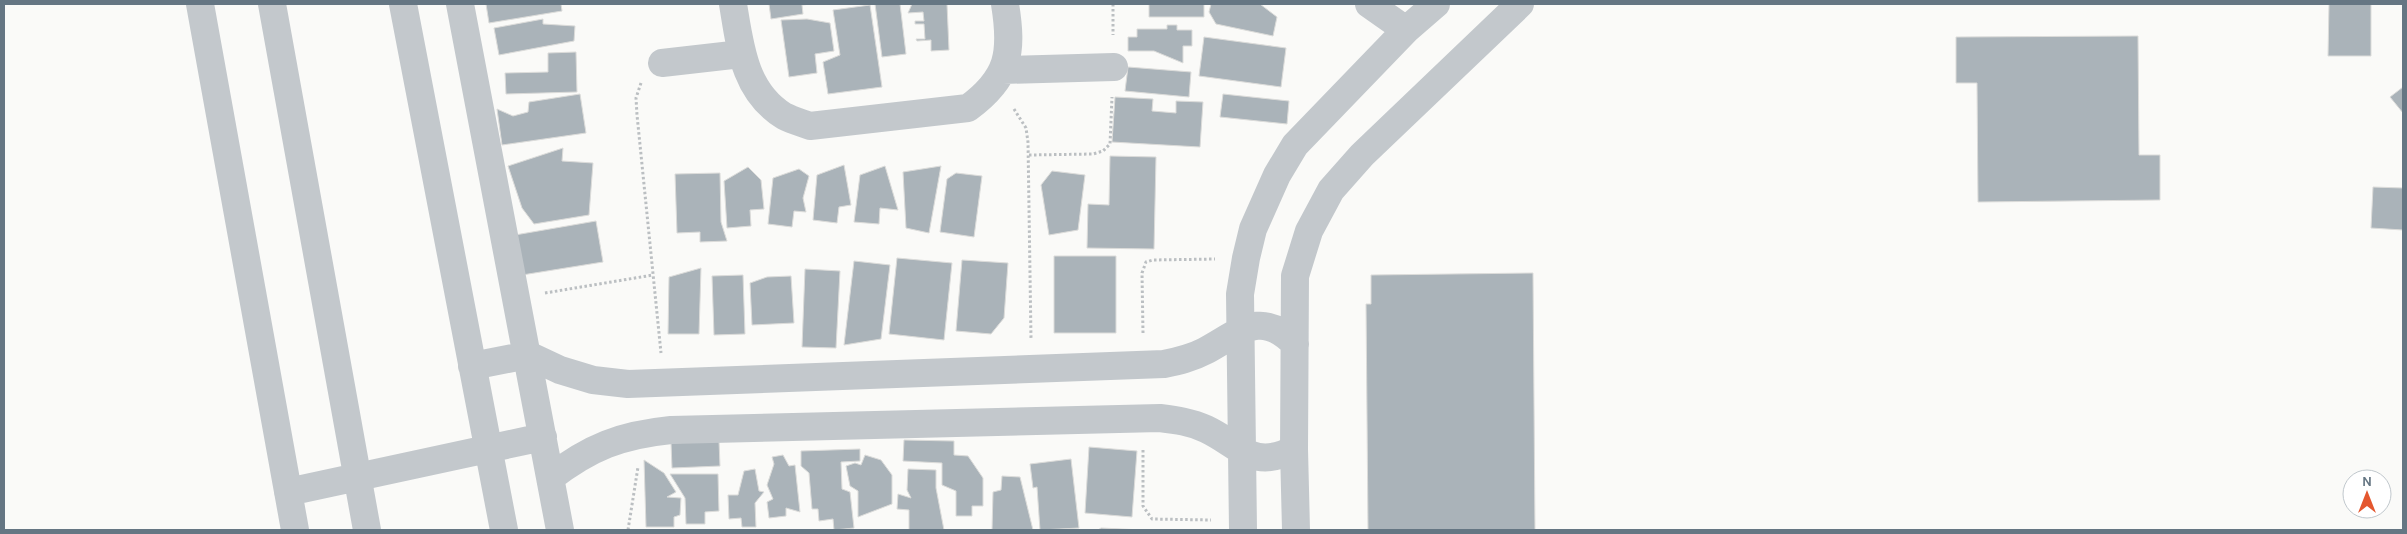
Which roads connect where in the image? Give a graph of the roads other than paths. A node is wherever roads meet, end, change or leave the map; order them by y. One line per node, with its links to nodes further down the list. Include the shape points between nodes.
1 (200, 4): 25 (street)
2 (272, 4): 23 (street)
3 (403, 4): 18 (street)
4 (460, 4): 17 (street)
5 (733, 4): 11 (street)
6 (1005, 4): 14 (street, via 1010,45)
7 (1369, 4): 10 (street)
8 (1436, 4): 10 (street)
9 (1520, 4): 16 (street, via 1362,155 1331,190 1308,231 1296,276)
10 (1406, 30): 15 (street, via 1294,145 1264,202 1246,258 1240,294)
11 (742, 54): 12 (street); 14 (street, via 750,78 765,100 785,116 810,126 968,108 988,93)
12 (662, 63)
13 (1114, 67): 14 (street)
14 (1003, 70)
15 (1240, 329): 16 (street, via 1262,325 1286,335); 17 (street, via 1204,352 1144,366 628,384 593,380 560,370); 22 (street)
16 (1294, 344): 21 (street)
17 (528, 355): 18 (street); 19 (street)
18 (472, 366): 20 (street)
19 (543, 438): 20 (street); 24 (street)
20 (489, 449): 23 (street); 29 (street)
21 (1294, 449): 22 (street, via 1267,459); 31 (street)
22 (1242, 451): 24 (street, via 1218,435 1183,421 1143,419 671,430 643,433 598,446); 26 (street)
23 (357, 477): 25 (street); 28 (street)
24 (550, 478): 30 (street)
25 (288, 492): 27 (street)
26 (1243, 525)
27 (295, 530)
28 (367, 530)
29 (504, 530)
30 (560, 530)
31 (1296, 530)

